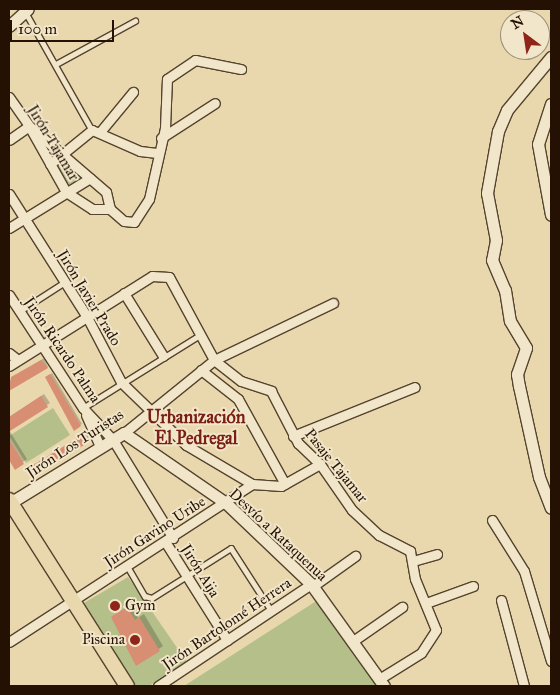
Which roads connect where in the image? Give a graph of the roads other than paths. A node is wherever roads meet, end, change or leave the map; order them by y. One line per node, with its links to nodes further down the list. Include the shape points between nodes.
1 (27, 11): 3 (street); 5 (lane)
2 (135, 21): 5 (lane)
3 (9, 26)
4 (551, 57): 52 (street, via 507,110 498,131 486,193 496,240 494,269 505,290 510,321 526,348 517,374 538,477)
5 (56, 64): 12 (lane)
6 (241, 69): 13 (street, via 195,60 167,79)
7 (133, 92): 12 (street)
8 (9, 97): 11 (street, Jirón Tajamar)
9 (215, 104): 13 (street)
10 (551, 104): 22 (street, via 538,144)
11 (29, 126): 14 (street); 16 (street); 17 (street, Jirón Tajamar)
12 (96, 131): 15 (street, via 140,151); 16 (street)
13 (161, 138): 15 (street)
14 (9, 140)
15 (157, 153): 21 (street, via 149,199 138,219 129,223)
16 (64, 155): 17 (street); 18 (street)
17 (50, 164): 19 (street, Jirón Tajamar)
18 (90, 178): 19 (street); 21 (street, via 111,197)
19 (66, 192): 21 (street, Jirón Tajamar); 23 (street)
20 (9, 194): 23 (street, Jirón Javier Prado)
21 (107, 210)
22 (551, 214)
23 (25, 218): 24 (street); 25 (street, Jirón Javier Prado)
24 (9, 228)
25 (64, 282): 29 (lane); 30 (street, Jirón Javier Prado)
26 (124, 293): 30 (street); 31 (street, Pasaje Tajamar, via 152,276 169,277); 34 (street)
27 (9, 296): 29 (street, Jirón Ricardo Palma)
28 (333, 303): 36 (street, Jirón Los Turistas)
29 (19, 312): 32 (street, Jirón Ricardo Palma)
30 (87, 317): 32 (street); 39 (street, Jirón Javier Prado)
31 (200, 335): 34 (lane); 36 (street, Pasaje Tajamar)
32 (42, 345): 35 (street); 41 (street, Jirón Ricardo Palma)
33 (9, 353): 35 (street)
34 (163, 356): 39 (lane)
35 (18, 360): 37 (street)
36 (214, 360): 38 (street, Jirón Los Turistas); 44 (street, Pasaje Tajamar, via 240,381 271,392)
37 (9, 366)
38 (201, 370): 42 (street, Jirón Los Turistas); 49 (street, via 238,399)
39 (121, 382): 41 (lane); 42 (street, Jirón Javier Prado)
40 (415, 387): 44 (street)
41 (83, 408): 45 (street, Jirón Ricardo Palma); 46 (street)
42 (148, 413): 43 (street, Jirón Los Turistas); 48 (street, Jirón Javier Prado, via 209,462)
43 (124, 433): 45 (street, Jirón Los Turistas); 50 (street, Desvío a Rataquenua)
44 (293, 436): 47 (street, Pasaje Tajamar)
45 (113, 440): 46 (street, Jirón Los Turistas); 54 (street, Jirón Aija)
46 (100, 447): 51 (street, Jirón Los Turistas)
47 (320, 464): 49 (street); 57 (street, Pasaje Tajamar, via 352,510 379,535 407,546)
48 (252, 484): 49 (street, via 265,488); 50 (street, Jirón Gavino Uribe)
49 (285, 484)
50 (226, 503): 54 (street, Jirón Gavino Uribe); 60 (street, Desvío a Rataquenua)
51 (9, 506): 63 (main road)
52 (551, 508)
53 (492, 520): 70 (street, via 524,571)
54 (170, 540): 58 (street, Jirón Gavino Uribe); 59 (street, Jirón Aija)
55 (437, 554): 57 (street)
56 (354, 556): 60 (street, Jirón Bartolomé Herrera)
57 (412, 561): 64 (street, Pasaje Tajamar, via 413,574)
58 (128, 567): 59 (lane, via 145,596 152,598); 63 (street, Jirón Gavino Uribe)
59 (186, 575): 66 (lane, via 226,549 235,550); 67 (street, Jirón Aija)
60 (312, 585): 66 (street, Jirón Bartolomé Herrera); 68 (street, Desvío a Rataquenua)
61 (474, 586): 64 (street)
62 (501, 600): 75 (street)
63 (71, 602): 69 (street, Jirón Gavino Uribe); 72 (main road); 73 (main road)
64 (426, 603): 71 (street, Pasaje Tajamar, via 435,623 434,637 421,653)
65 (402, 607): 68 (street)
66 (271, 610): 67 (street, Jirón Bartolomé Herrera)
67 (226, 640): 74 (street, Jirón Bartolomé Herrera)
68 (353, 641): 71 (street, Desvío a Rataquenua)
69 (9, 642)
70 (551, 662)
71 (381, 683)
72 (119, 686)
73 (127, 686)
74 (158, 686)
75 (524, 686)

